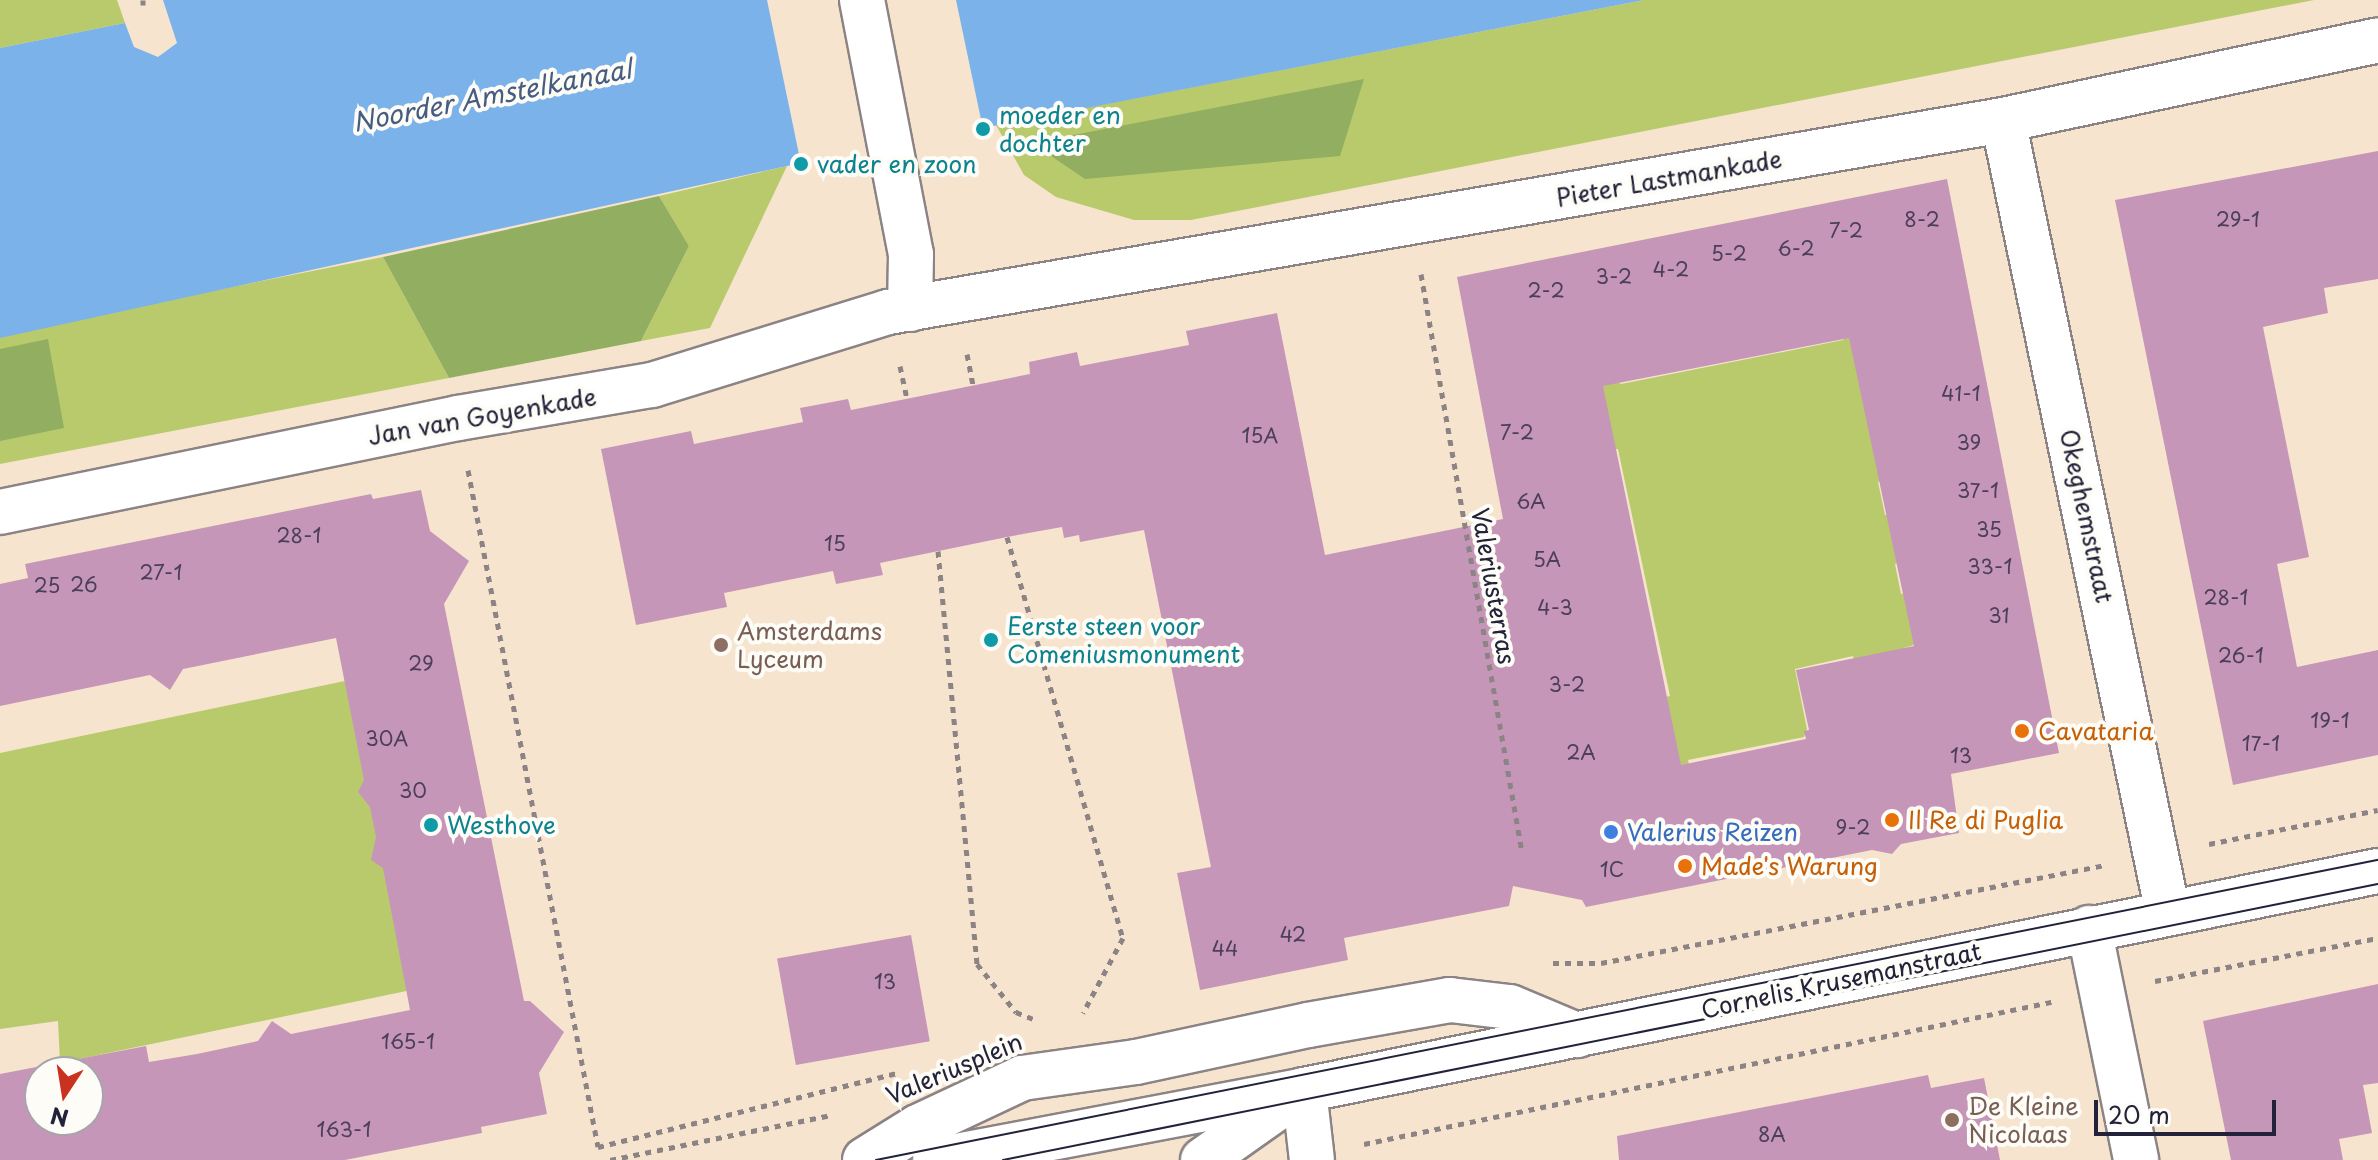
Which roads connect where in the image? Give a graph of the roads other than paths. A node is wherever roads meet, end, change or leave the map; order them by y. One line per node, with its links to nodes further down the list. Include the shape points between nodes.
1 (862, 0): 5 (street, via 911,254)
2 (2378, 40): 3 (street, Pieter Lastmankade)
3 (2003, 120): 4 (street, Pieter Lastmankade); 8 (street, Okeghemstraat)
4 (958, 300): 5 (street, Jan van Goyenkade)
5 (910, 309): 6 (street, Jan van Goyenkade, via 652,385 458,418)
6 (0, 512)
7 (2378, 871): 8 (street, Cornelis Krusemanstraat)
8 (2168, 913): 9 (street, Cornelis Krusemanstraat)
9 (2089, 928): 10 (street, Cornelis Krusemanstraat); 16 (street)
10 (1577, 1035): 11 (street, Cornelis Krusemanstraat); 12 (street, Valeriusplein, via 1510,1007 1450,1000 1136,1062 1022,1078 918,1127)
11 (1304, 1090): 13 (street); 14 (street); 15 (street)
12 (865, 1160)
13 (935, 1160)
14 (1203, 1160)
15 (1312, 1160)
16 (2136, 1160)

